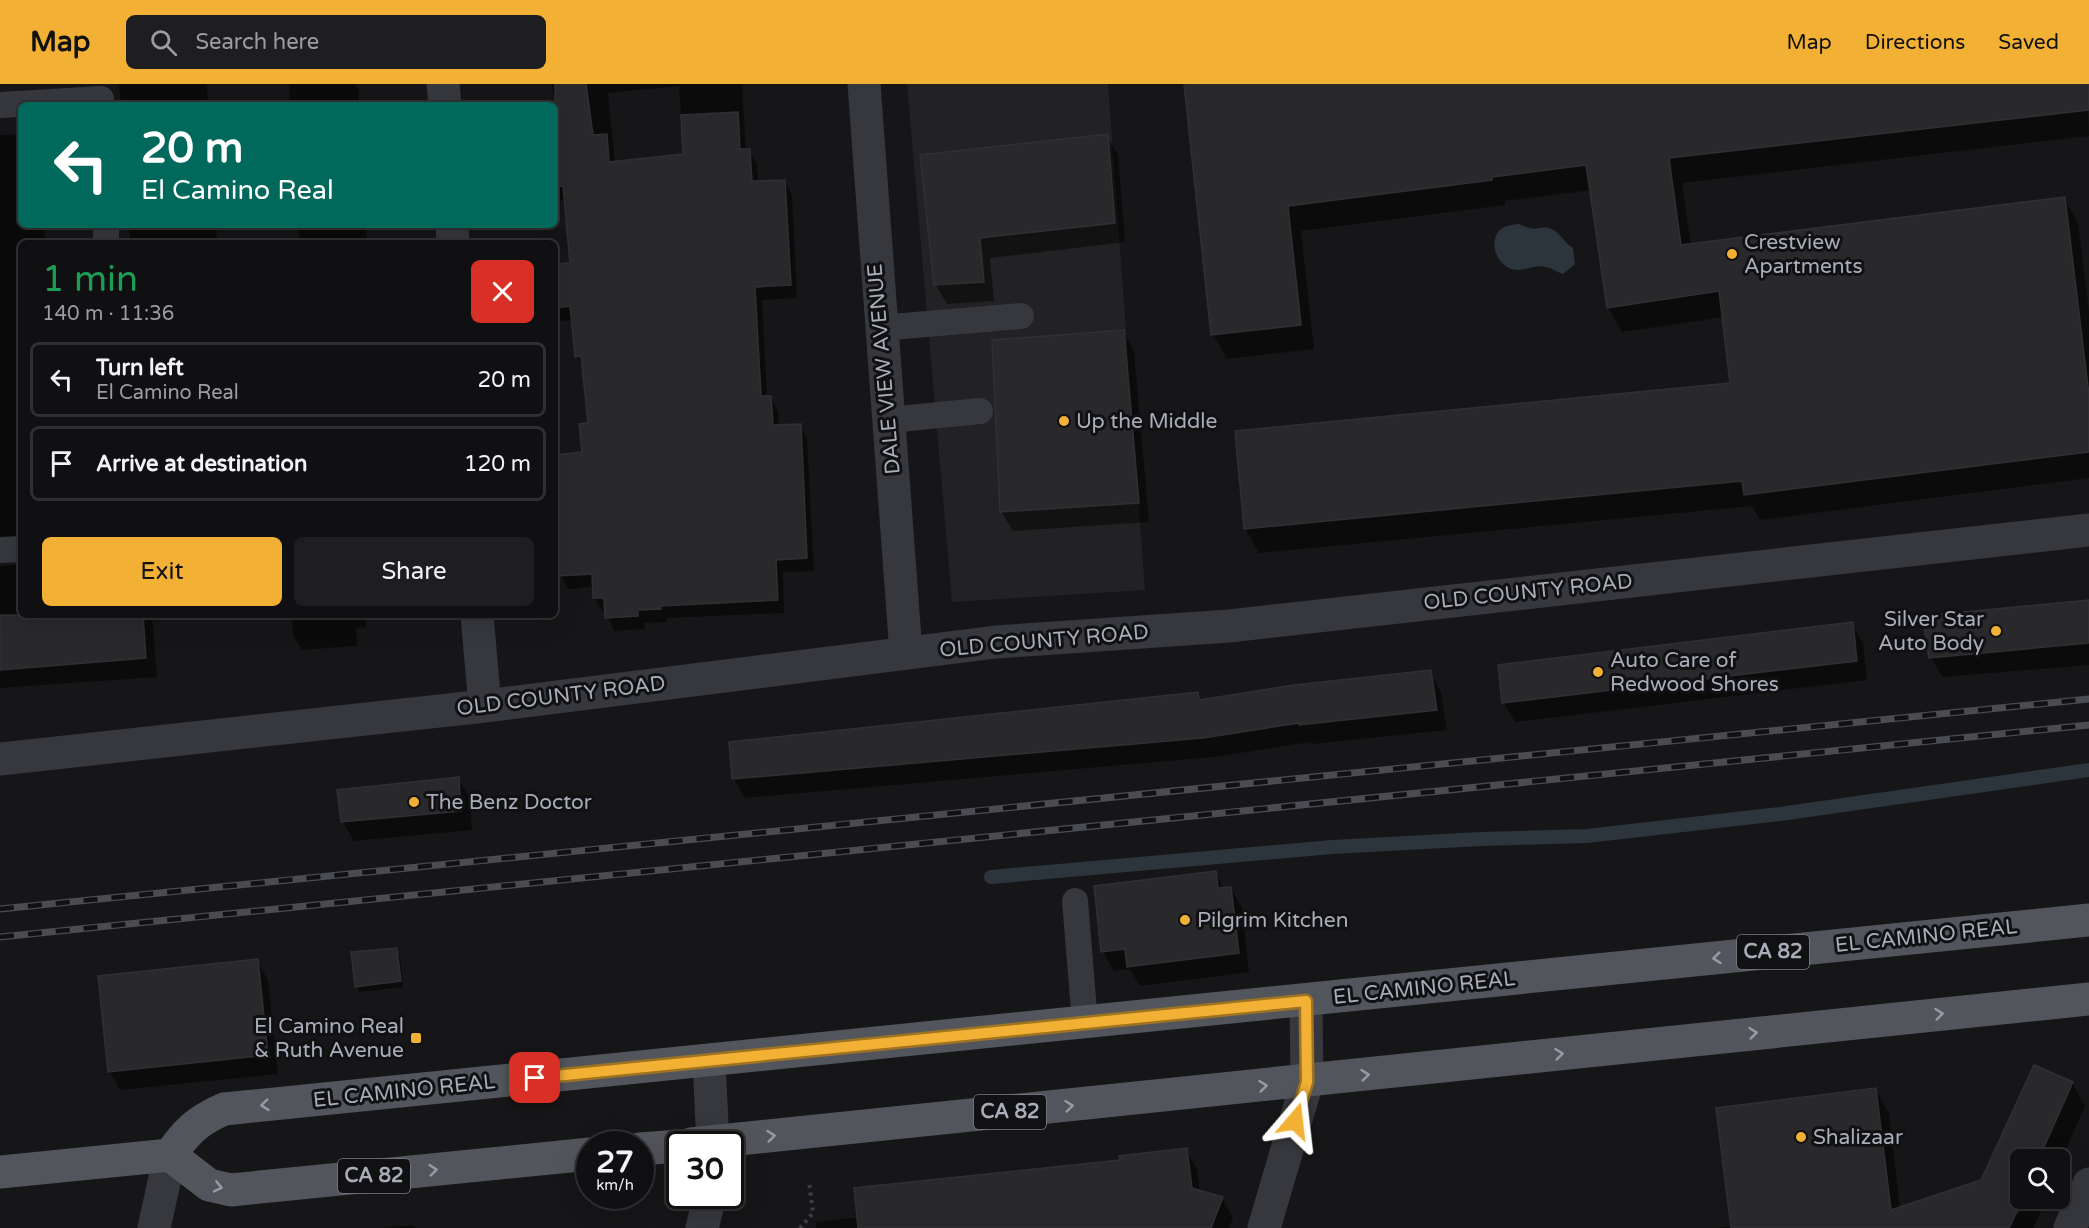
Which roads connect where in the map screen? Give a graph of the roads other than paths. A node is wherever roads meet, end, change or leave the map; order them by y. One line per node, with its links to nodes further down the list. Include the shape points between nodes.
1 (443, 84): 5 (street)
2 (864, 84): 9 (street, DALE VIEW AVENUE)
3 (101, 96): 4 (lane)
4 (34, 102)
5 (445, 102)
6 (18, 103): 7 (lane)
7 (0, 105)
8 (1021, 316): 9 (lane)
9 (880, 328): 11 (street, DALE VIEW AVENUE)
10 (980, 411): 11 (lane)
11 (889, 420): 16 (street, DALE VIEW AVENUE)
12 (2089, 530): 16 (street, OLD COUNTY ROAD, via 1228,626 996,642)
13 (18, 549): 14 (lane)
14 (0, 550)
15 (477, 618): 17 (street)
16 (906, 653): 17 (street, OLD COUNTY ROAD)
17 (485, 706): 18 (street, OLD COUNTY ROAD)
18 (0, 759)
19 (1075, 901): 23 (lane)
20 (2089, 920): 22 (main road, EL CAMINO REAL / CA 82, one-way to 22)
21 (2089, 999): 25 (main road, CA 82, one-way to 21)
22 (1306, 1001): 23 (main road, EL CAMINO REAL / CA 82); 25 (street)
23 (1085, 1023): 24 (main road, EL CAMINO REAL / CA 82)
24 (709, 1062): 26 (street); 28 (main road, EL CAMINO REAL / CA 82, one-way to 28, via 224,1109 201,1119)
25 (1307, 1082): 27 (main road, CA 82, one-way to 25); 35 (street)
26 (706, 1131)
27 (744, 1140)
28 (170, 1155): 29 (main road, CA 82, one-way to 29, via 209,1185 231,1190); 30 (main road); 33 (street)
29 (576, 1156)
30 (0, 1172)
31 (2089, 1184): 36 (street)
32 (707, 1209): 34 (street)
33 (154, 1228)
34 (702, 1228)
35 (1264, 1228)
36 (2070, 1228)

